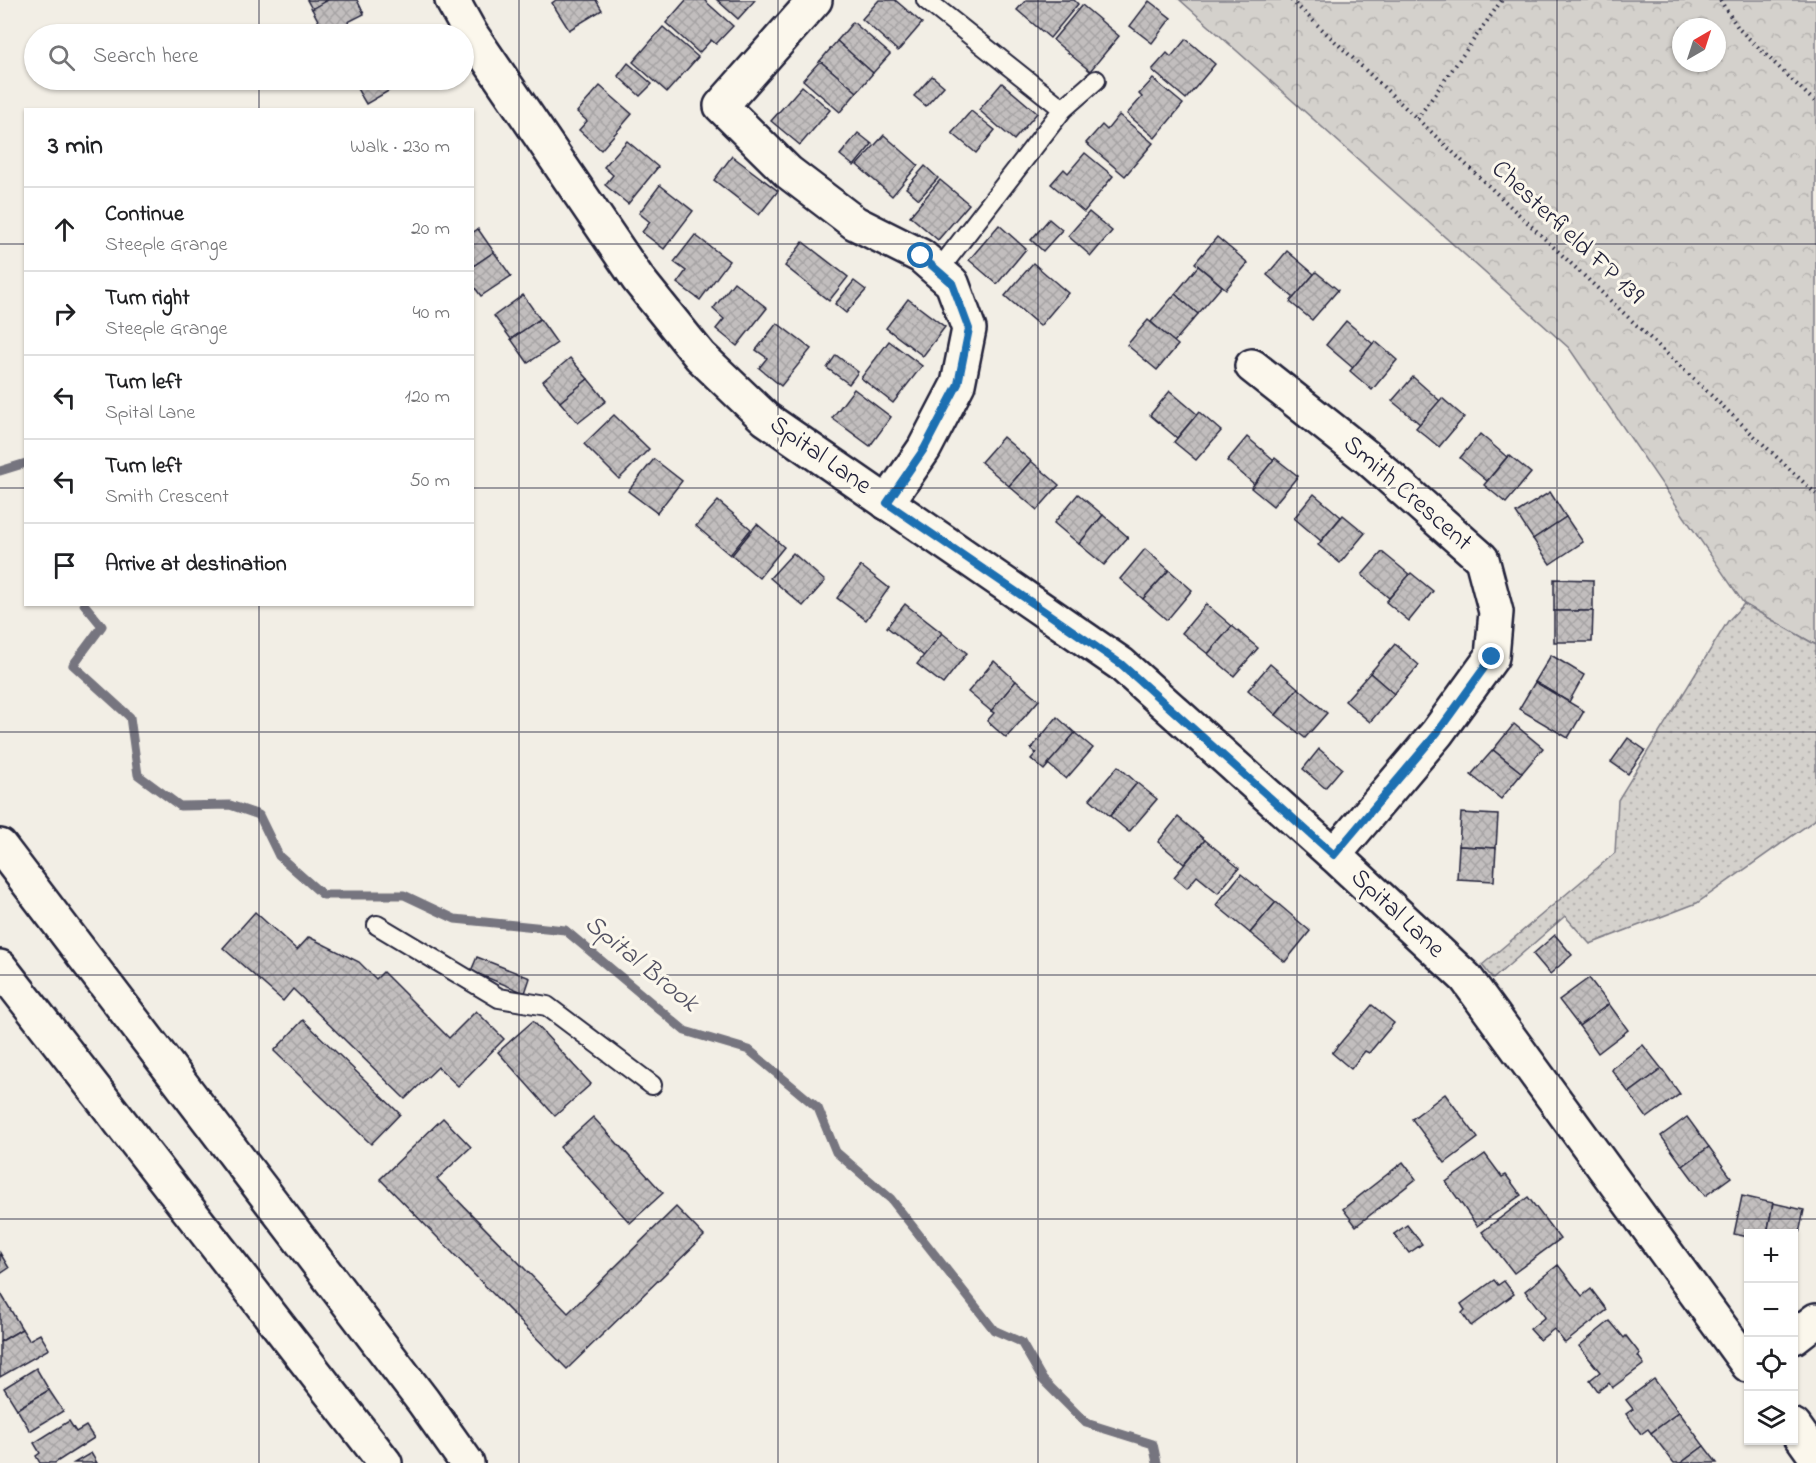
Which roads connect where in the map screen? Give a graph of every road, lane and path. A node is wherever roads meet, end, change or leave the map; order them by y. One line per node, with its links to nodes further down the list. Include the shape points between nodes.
1 (452, 0): 7 (main road, Spital Lane)
2 (815, 0): 13 (main road, via 721,106 788,172 845,216 921,256)
3 (926, 0): 11 (lane)
4 (1291, 0): 12 (path, Chesterfield FP 139)
5 (1502, 0): 12 (path)
6 (1720, 0): 10 (path, via 1739,29)
7 (466, 24)
8 (474, 37): 16 (main road, Spital Lane, via 638,279 700,356 766,419)
9 (1096, 81): 11 (lane)
10 (1816, 103)
11 (1063, 109): 13 (lane)
12 (1417, 119): 15 (path, Chesterfield FP 139)
13 (938, 271): 16 (main road, via 952,283 969,329 958,384 924,449)
14 (1252, 366): 18 (main road, Smith Crescent, via 1368,458 1482,559 1496,612 1492,657 1437,733)
15 (1816, 494)
16 (887, 503): 18 (main road, Spital Lane, via 1121,664)
17 (0, 846): 28 (main road)
18 (1334, 855): 24 (main road, Spital Lane, via 1472,985)
19 (377, 925): 21 (lane, via 499,998 547,1006)
20 (0, 967): 27 (main road)
21 (652, 1084)
22 (1816, 1320): 23 (main road)
23 (1798, 1334)
24 (1744, 1358)
25 (1798, 1432): 26 (main road)
26 (1816, 1457)
27 (385, 1463)
28 (467, 1463)

